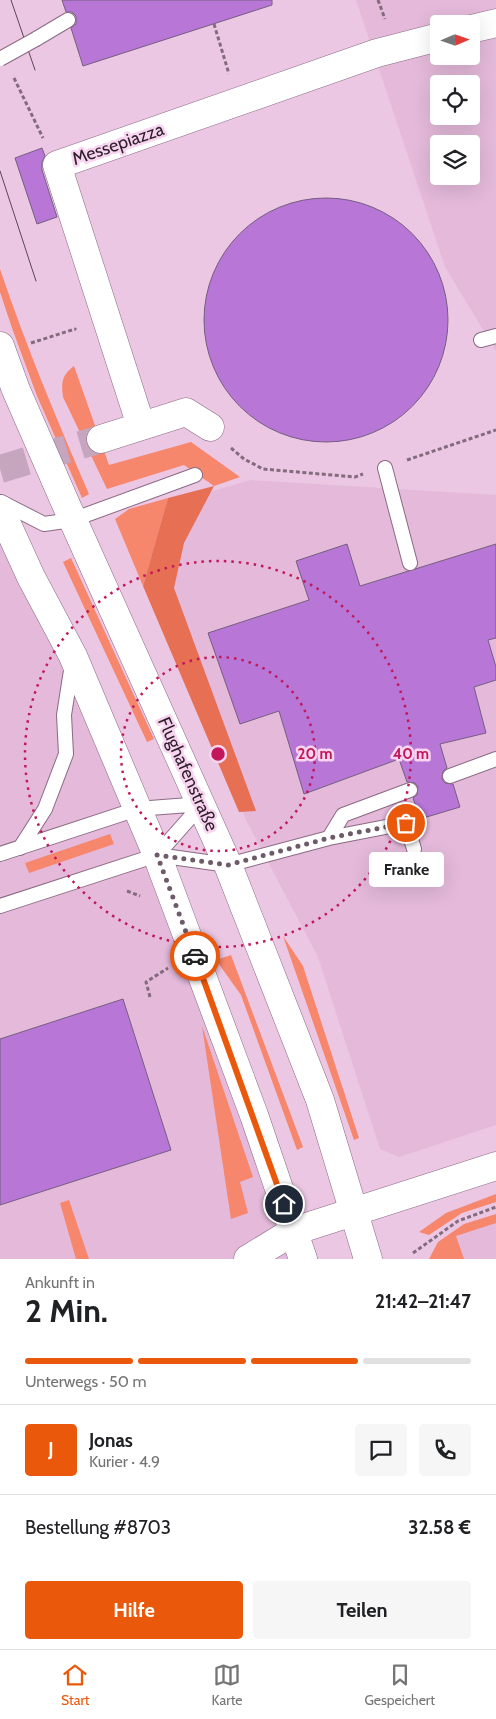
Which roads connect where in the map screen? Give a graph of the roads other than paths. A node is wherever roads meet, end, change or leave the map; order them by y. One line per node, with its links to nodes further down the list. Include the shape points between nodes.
1 (68, 20): 5 (lane, bridge)
2 (496, 23): 3 (main road)
3 (480, 27)
4 (430, 39): 10 (main road, Messepiazza, via 377,53 57,165)
5 (0, 59)
6 (496, 336): 7 (lane)
7 (481, 340)
8 (0, 346): 9 (main road, Flughafenstraße)
9 (8, 388): 17 (main road, Flughafenstraße)
10 (141, 426): 11 (main road, via 186,412); 12 (main road)
11 (210, 428)
12 (101, 439)
13 (385, 468): 18 (lane)
14 (195, 475): 17 (lane)
15 (0, 502): 17 (lane, via 44,524)
16 (0, 509): 19 (main road)
17 (72, 520): 23 (main road, Flughafenstraße)
18 (410, 563)
19 (73, 656): 24 (main road); 26 (lane, via 64,715 66,754 45,809)
20 (496, 759): 21 (lane)
21 (450, 776)
22 (410, 790): 25 (lane, via 343,815)
23 (202, 804): 24 (lane); 29 (lane); 30 (main road, Flughafenstraße)
24 (137, 809): 26 (lane); 29 (main road)
25 (329, 838): 27 (lane, via 406,823); 30 (lane)
26 (20, 848): 28 (lane)
27 (414, 849)
28 (0, 854)
29 (157, 855): 30 (lane); 31 (lane); 34 (main road)
30 (228, 865): 33 (main road, Flughafenstraße, via 320,1100)
31 (0, 906)
32 (496, 1166): 33 (main road)
33 (354, 1211): 34 (main road); 37 (main road, Flughafenstraße)
34 (294, 1231): 35 (main road); 36 (main road)
35 (248, 1259)
36 (303, 1259)
37 (368, 1259)

